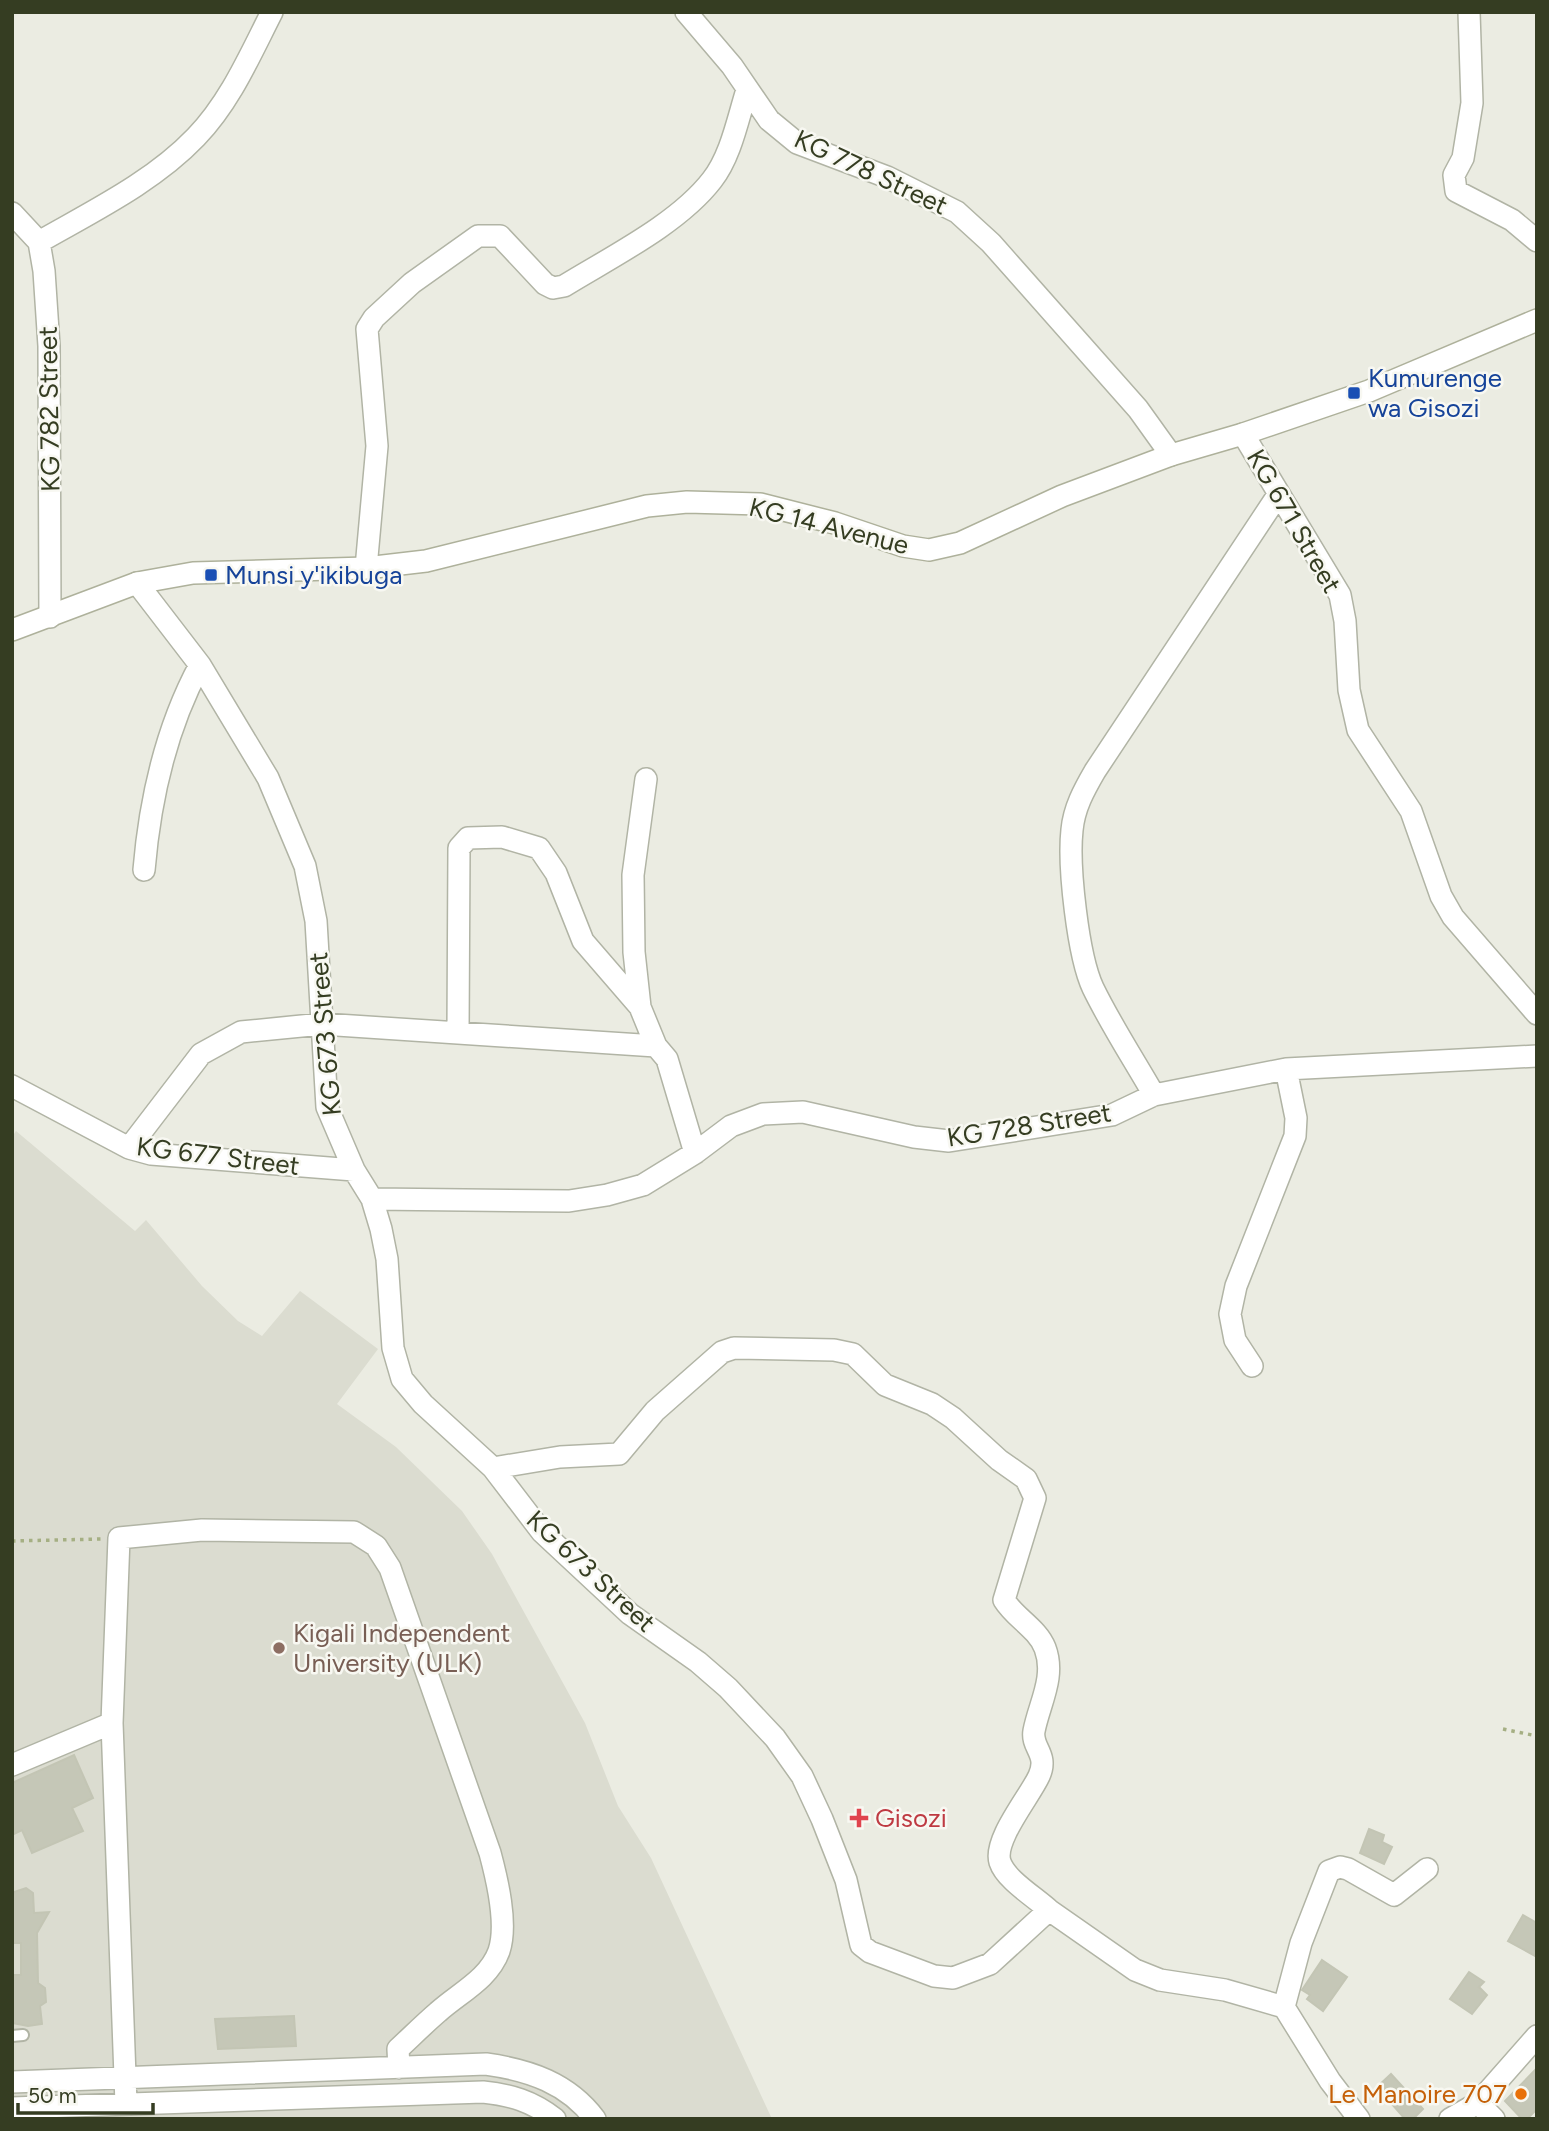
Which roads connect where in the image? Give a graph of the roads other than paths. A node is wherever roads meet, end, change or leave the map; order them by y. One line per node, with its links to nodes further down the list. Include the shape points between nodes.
1 (272, 12): 7 (street, via 232,90 198,135 117,198)
2 (685, 12): 4 (street, KG 778 Street)
3 (1469, 12): 6 (street, via 1472,103 1463,158 1454,175 1456,191 1512,220)
4 (747, 90): 10 (street, KG 778 Street, via 769,120 797,143 887,177 957,212 991,243 1129,399); 12 (street, via 713,180 654,230 564,286 545,284 500,236 478,236 412,283 374,318 367,329 367,347 377,446)
5 (12, 213): 7 (street)
6 (1537, 241)
7 (39, 242): 14 (street, KG 782 Street, via 50,346)
8 (1537, 320): 9 (street, KG 14 Avenue, via 1369,391)
9 (1243, 434): 10 (street, KG 14 Avenue); 11 (street, KG 671 Street)
10 (1171, 455): 12 (street, KG 14 Avenue, via 1062,496 960,542 929,550 760,505 687,502 647,506 426,561)
11 (1278, 495): 20 (street, KG 671 Street, via 1340,595 1349,690 1358,730 1411,811 1453,917); 27 (street, via 1095,771 1080,798 1072,828 1071,868 1092,986)
12 (366, 568): 13 (street, KG 14 Avenue, via 227,570)
13 (137, 583): 14 (street, KG 14 Avenue); 16 (street, KG 673 Street)
14 (50, 617): 15 (street, KG 14 Avenue)
15 (12, 630)
16 (200, 665): 18 (street, via 179,704 148,817); 21 (street, KG 673 Street, via 268,778 305,866 316,921)
17 (646, 779): 19 (street, via 633,876)
18 (144, 870)
19 (640, 1007): 22 (street, via 583,941 556,873 539,848 502,836 468,838 459,848); 23 (street)
20 (1537, 1014)
21 (322, 1024): 22 (street); 28 (street, via 241,1032 201,1054); 30 (street, KG 673 Street, via 327,1107)
22 (458, 1033): 23 (street)
23 (656, 1046): 29 (street, via 667,1059)
24 (1537, 1056): 25 (street, KG 728 Street)
25 (1286, 1069): 27 (street, KG 728 Street); 32 (street, via 1295,1136 1236,1286 1230,1314 1235,1340)
26 (12, 1086): 28 (street, KG 677 Street)
27 (1154, 1095): 29 (street, KG 728 Street, via 1112,1115 948,1141 803,1112 763,1114 731,1126)
28 (129, 1148): 30 (street, KG 677 Street, via 183,1158)
29 (695, 1153): 31 (street, KG 728 Street, via 643,1185 569,1201)
30 (354, 1170): 31 (street, KG 673 Street)
31 (372, 1199): 33 (street, KG 673 Street, via 387,1259 393,1348 402,1379)
32 (1252, 1366)
33 (493, 1468): 37 (street, KG 673 Street, via 542,1532 630,1614 728,1688 775,1738 802,1776 822,1819 846,1881 861,1945 934,1976 953,1978 990,1964); 37 (street, via 560,1457 619,1454 676,1391 710,1361 734,1348 853,1354 885,1385 953,1418 1026,1479 1035,1498 1004,1600 1045,1649 1047,1685 1034,1738 1043,1762 999,1856 1004,1869)
34 (112, 1723): 35 (street); 40 (street, via 119,1538 202,1530 354,1532 376,1546 390,1568 499,1890 499,1950 482,1977 398,2049); 42 (street)
35 (12, 1765)
36 (1427, 1869): 38 (street, via 1394,1895 1348,1869 1329,1871 1301,1943)
37 (1049, 1910): 38 (street, via 1135,1970 1160,1980 1225,1990)
38 (1284, 2007): 50 (street)
39 (1537, 2036): 44 (street)
40 (399, 2068): 41 (street); 49 (street, via 486,2064 522,2069 554,2083 583,2103)
41 (283, 2072): 42 (street); 46 (street)
42 (127, 2078): 43 (street); 45 (street)
43 (12, 2082)
44 (1478, 2103): 51 (street); 52 (street)
45 (126, 2104): 46 (street); 47 (street)
46 (288, 2109): 48 (street, via 483,2092 513,2095)
47 (16, 2112)
48 (555, 2119)
49 (595, 2119)
50 (1359, 2119)
51 (1450, 2119)
52 (1494, 2119)

